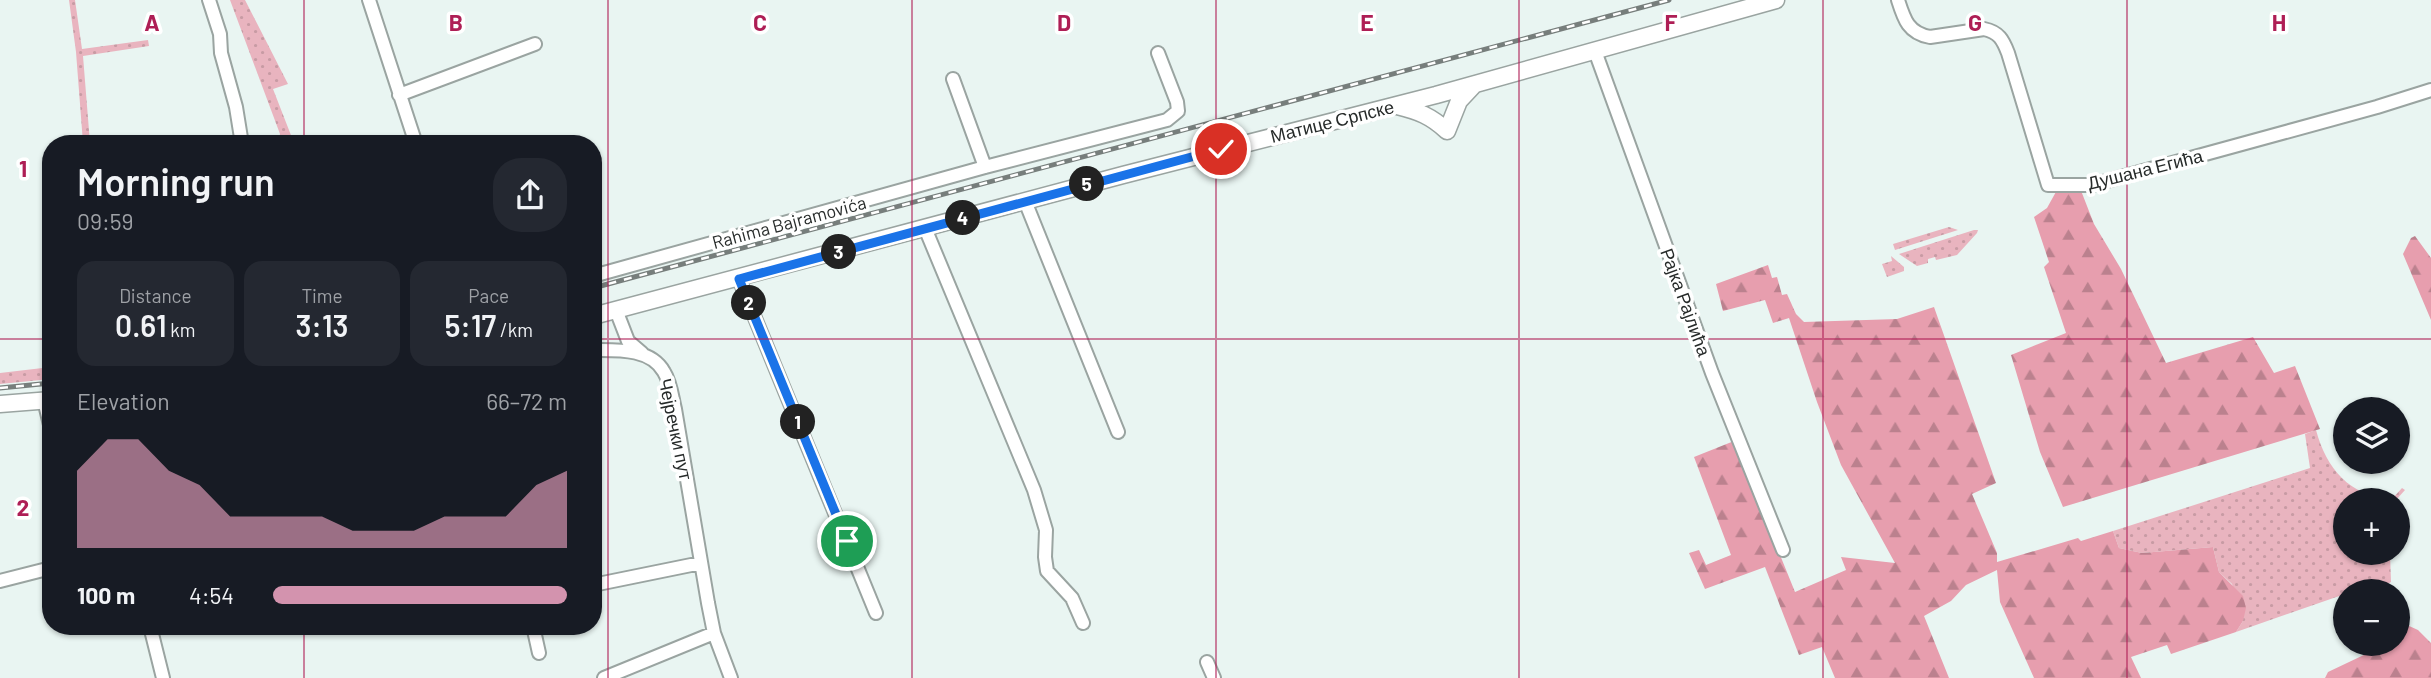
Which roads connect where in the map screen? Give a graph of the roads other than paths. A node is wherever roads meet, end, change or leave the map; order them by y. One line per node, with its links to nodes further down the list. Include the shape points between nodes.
1 (209, 0): 13 (street)
2 (369, 0): 11 (street)
3 (1776, 0): 6 (main road)
4 (1898, 0): 10 (street, Душана Егића, via 1904,21 1922,35 1984,29 1999,36 2008,52 2048,185 2092,185)
5 (535, 44): 11 (street)
6 (1595, 51): 9 (main road, Матице Српске); 27 (street, Рајка Рајлића, via 1716,387)
7 (1158, 53): 15 (street, Rahima Bajramovića, via 1177,102 1178,111 1167,120)
8 (953, 79): 15 (street)
9 (1476, 84): 12 (main road, Матице Српске); 12 (main road, via 1459,101 1447,131 1422,112)
10 (2431, 90)
11 (399, 95): 14 (street)
12 (1392, 106): 16 (main road, Матице Српске)
13 (240, 135)
14 (413, 135)
15 (985, 167): 18 (street, Rahima Bajramovića)
16 (1025, 201): 17 (main road, Матице Српске); 26 (street)
17 (925, 228): 19 (main road, Матице Српске); 33 (street, via 1034,490 1046,530 1047,571 1072,598)
18 (602, 273)
19 (739, 279): 20 (main road, Матице Српске); 32 (street)
20 (616, 310): 21 (main road, Матице Српске); 23 (street, Чејречки пут, via 628,341)
21 (602, 314)
22 (602, 351): 23 (street)
23 (642, 353): 28 (street, Чејречки пут, via 667,376)
24 (42, 400): 25 (main road)
25 (0, 404)
26 (1118, 432)
27 (1783, 550)
28 (701, 563): 31 (street); 34 (street, Чејречки пут)
29 (42, 570): 30 (street)
30 (0, 581)
31 (602, 582)
32 (876, 613)
33 (1083, 623)
34 (714, 633): 40 (street); 41 (street, Чејречки пут)
35 (152, 635): 39 (street)
36 (535, 635): 37 (street)
37 (539, 653)
38 (1207, 662): 42 (street)
39 (163, 678)
40 (604, 678)
41 (731, 678)
42 (1214, 678)

